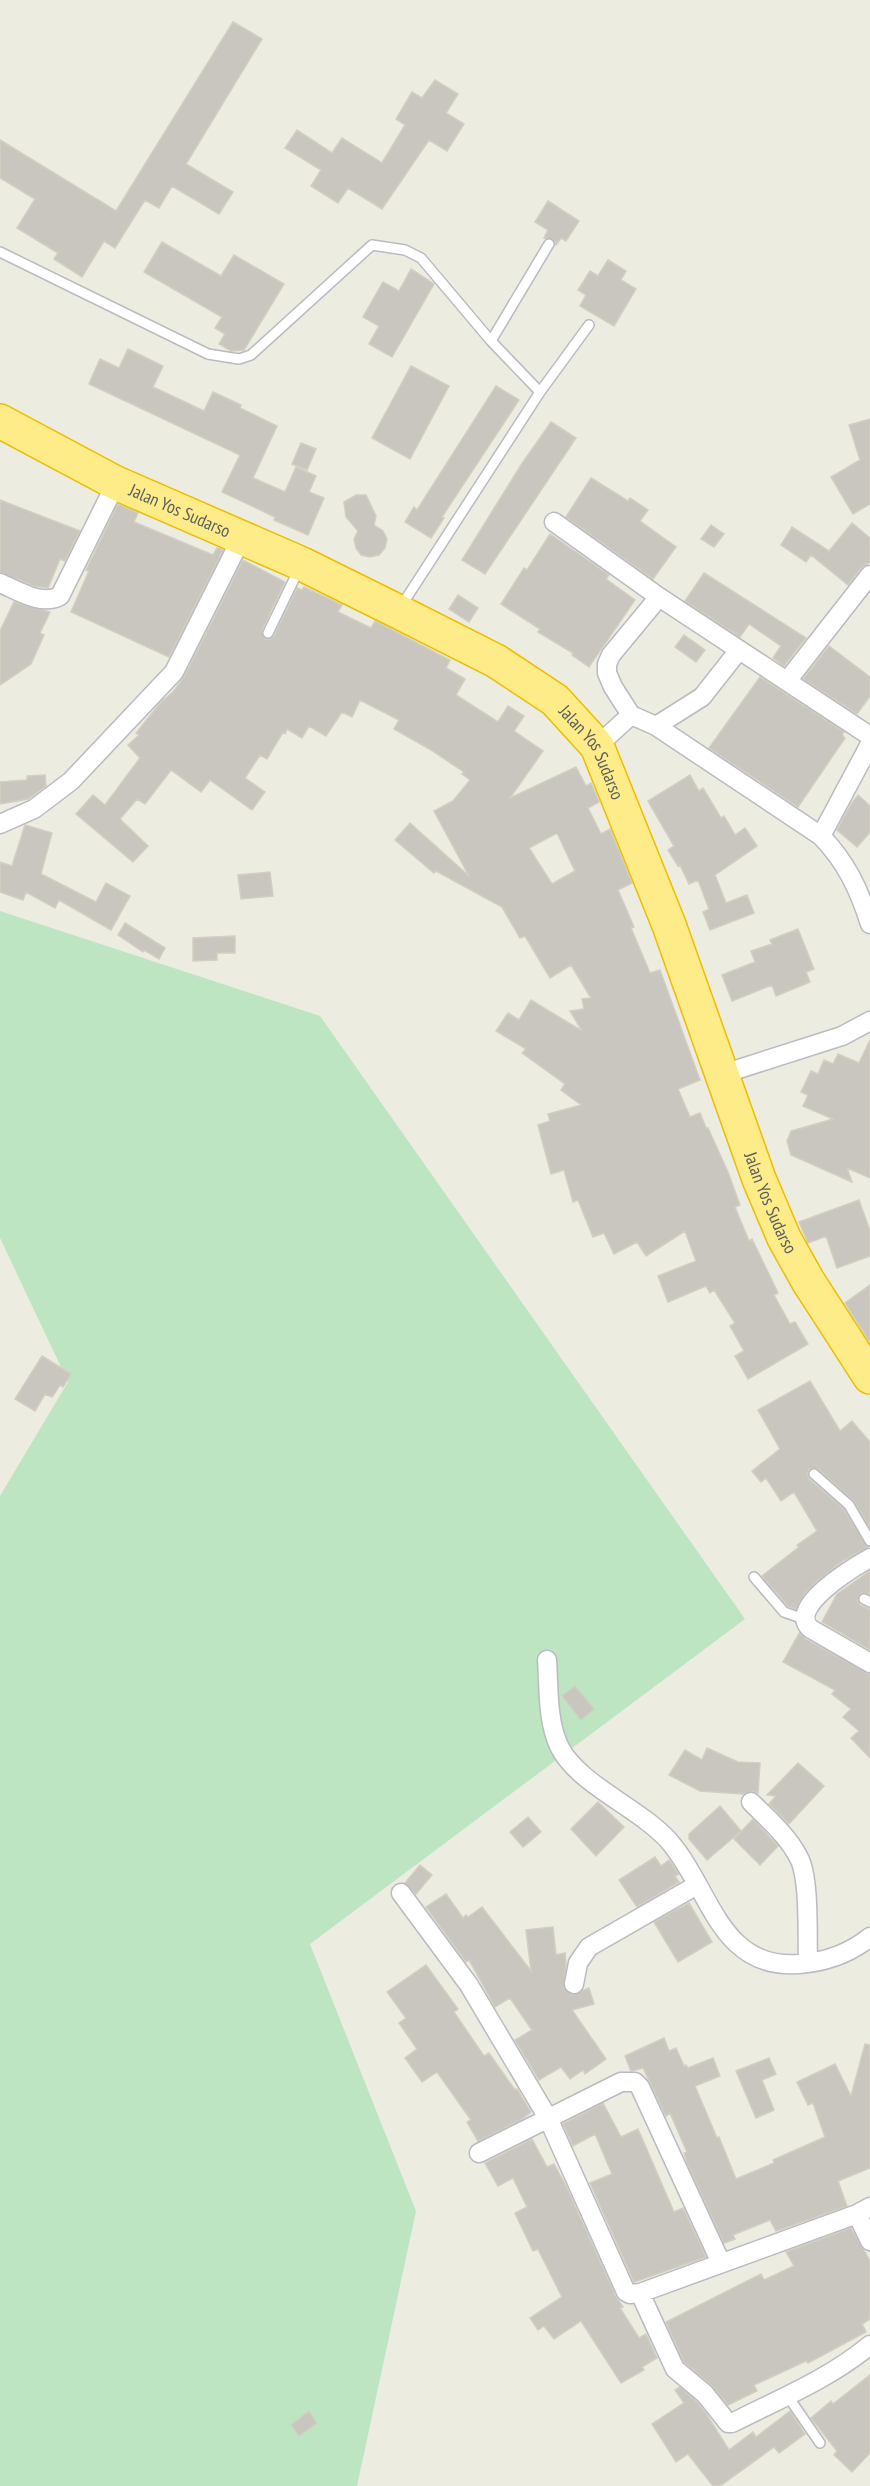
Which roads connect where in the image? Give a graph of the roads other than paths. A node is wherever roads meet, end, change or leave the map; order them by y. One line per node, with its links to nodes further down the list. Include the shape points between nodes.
1 (549, 244): 4 (lane)
2 (0, 252): 4 (lane, via 208,354 239,359 251,355 372,245 382,245 421,258)
3 (589, 325): 5 (lane)
4 (491, 341): 5 (lane)
5 (540, 392): 14 (lane)
6 (0, 421): 7 (highway, Jalan Yos Sudarso)
7 (117, 483): 9 (highway, Jalan Yos Sudarso); 12 (street, via 60,596 39,600)
8 (554, 522): 13 (street)
9 (242, 537): 10 (highway, Jalan Yos Sudarso); 23 (street, via 174,672 71,782 34,809)
10 (302, 564): 14 (highway, Jalan Yos Sudarso); 15 (lane)
11 (870, 575): 17 (street)
12 (0, 583)
13 (659, 597): 16 (street); 18 (street, via 607,664 613,687)
14 (397, 611): 22 (highway, Jalan Yos Sudarso, via 496,661 555,700)
15 (268, 633)
16 (739, 650): 17 (street); 19 (street, via 702,697)
17 (787, 681): 20 (street)
18 (631, 715): 19 (street); 22 (street)
19 (656, 726): 24 (street)
20 (870, 736)
21 (870, 744): 24 (street)
22 (597, 746): 27 (highway, Jalan Yos Sudarso, via 669,925)
23 (0, 824)
24 (821, 836): 25 (street, via 839,854 852,876)
25 (870, 924)
26 (870, 1021): 27 (street, via 842,1036)
27 (723, 1074): 28 (highway, Jalan Yos Sudarso, via 784,1238)
28 (870, 1377)
29 (814, 1474): 30 (lane, via 849,1505)
30 (870, 1541)
31 (870, 1558): 33 (street, via 841,1575 808,1607)
32 (754, 1577): 33 (lane, via 784,1612)
33 (804, 1619): 35 (street, via 812,1629)
34 (547, 1660): 37 (street, via 552,1719 559,1746 567,1758 588,1778 650,1822 688,1867)
35 (870, 1663)
36 (751, 1802): 40 (street, via 800,1858)
37 (697, 1885): 40 (street, via 728,1934 746,1952 770,1963); 41 (street, via 589,1947 578,1963)
38 (401, 1893): 42 (street, via 469,1985)
39 (870, 1937): 40 (street, via 837,1957)
40 (808, 1963)
41 (574, 1984)
42 (548, 2118): 43 (street); 46 (street, via 621,2082 635,2082); 47 (street, via 626,2292)
43 (478, 2153)
44 (863, 2211): 45 (street); 46 (street)
45 (870, 2241)
46 (722, 2263): 47 (street)
47 (640, 2293): 49 (street, via 675,2368 705,2394 724,2421 732,2423)
48 (870, 2346): 49 (street, via 840,2368)
49 (787, 2396): 50 (lane)
50 (820, 2443)

